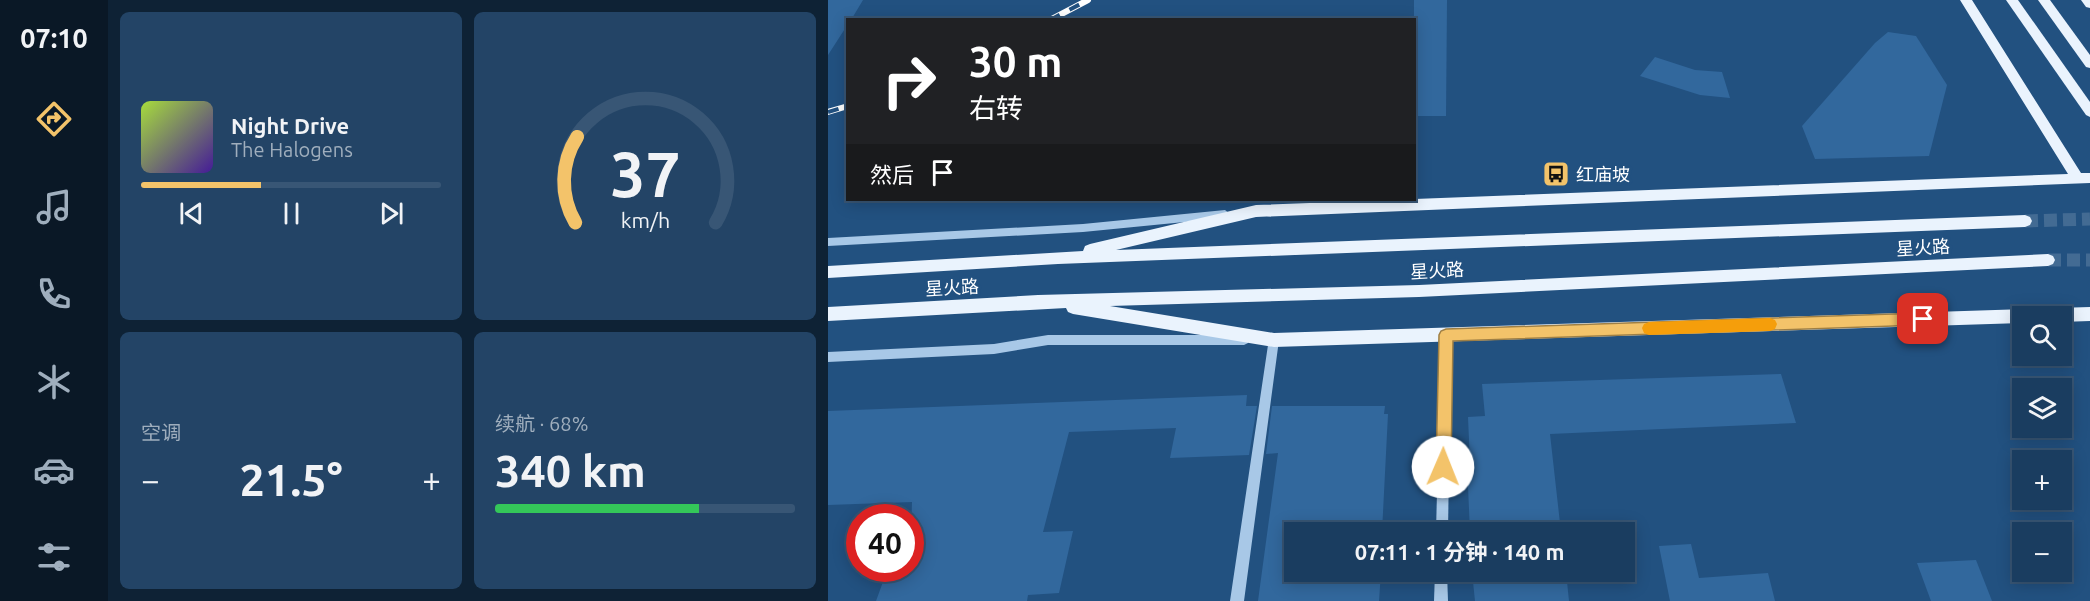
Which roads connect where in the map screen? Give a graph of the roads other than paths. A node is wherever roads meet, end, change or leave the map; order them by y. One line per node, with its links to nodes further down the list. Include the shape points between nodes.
1 (1966, 0): 8 (main road)
2 (2012, 0): 7 (main road)
3 (2044, 0): 6 (main road)
4 (2087, 0): 5 (main road)
5 (2090, 4)
6 (2090, 64)
7 (2090, 112)
8 (2084, 179): 9 (main road)
9 (1256, 211): 11 (street, via 1083,228); 12 (main road)
10 (2025, 221): 12 (main road, 星火路)
11 (828, 242)
12 (1058, 258): 14 (main road, 星火路)
13 (2048, 260): 15 (main road, 星火路, via 1419,291)
14 (828, 272)
15 (1038, 302): 16 (main road, 星火路); 19 (main road)
16 (828, 314)
17 (2090, 314): 18 (main road)
18 (1446, 335): 19 (main road); 21 (street)
19 (1274, 340): 20 (street, via 1048,340 994,349); 23 (street)
20 (828, 357)
21 (1442, 522)
22 (1441, 582): 24 (street)
23 (1237, 601)
24 (1441, 601)

